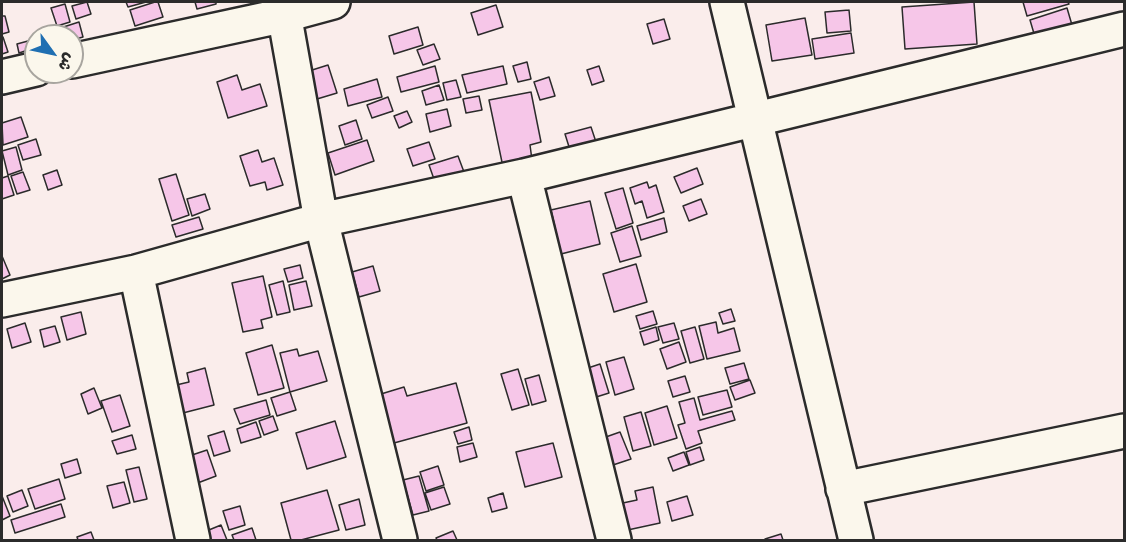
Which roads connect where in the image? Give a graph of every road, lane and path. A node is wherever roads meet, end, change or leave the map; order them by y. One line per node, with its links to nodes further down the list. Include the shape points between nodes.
1 (333, 2): 3 (street)
2 (727, 2): 8 (street)
3 (284, 8): 5 (street); 10 (street)
4 (1125, 29): 8 (street)
5 (84, 59)
6 (24, 72): 7 (street)
7 (2, 77)
8 (755, 118): 9 (street); 14 (street)
9 (524, 176): 10 (street); 17 (street)
10 (321, 220): 11 (street); 16 (street)
11 (136, 272): 12 (street); 15 (street)
12 (2, 300)
13 (1125, 431): 14 (street)
14 (843, 489): 18 (street)
15 (193, 540)
16 (400, 540)
17 (614, 540)
18 (856, 540)

